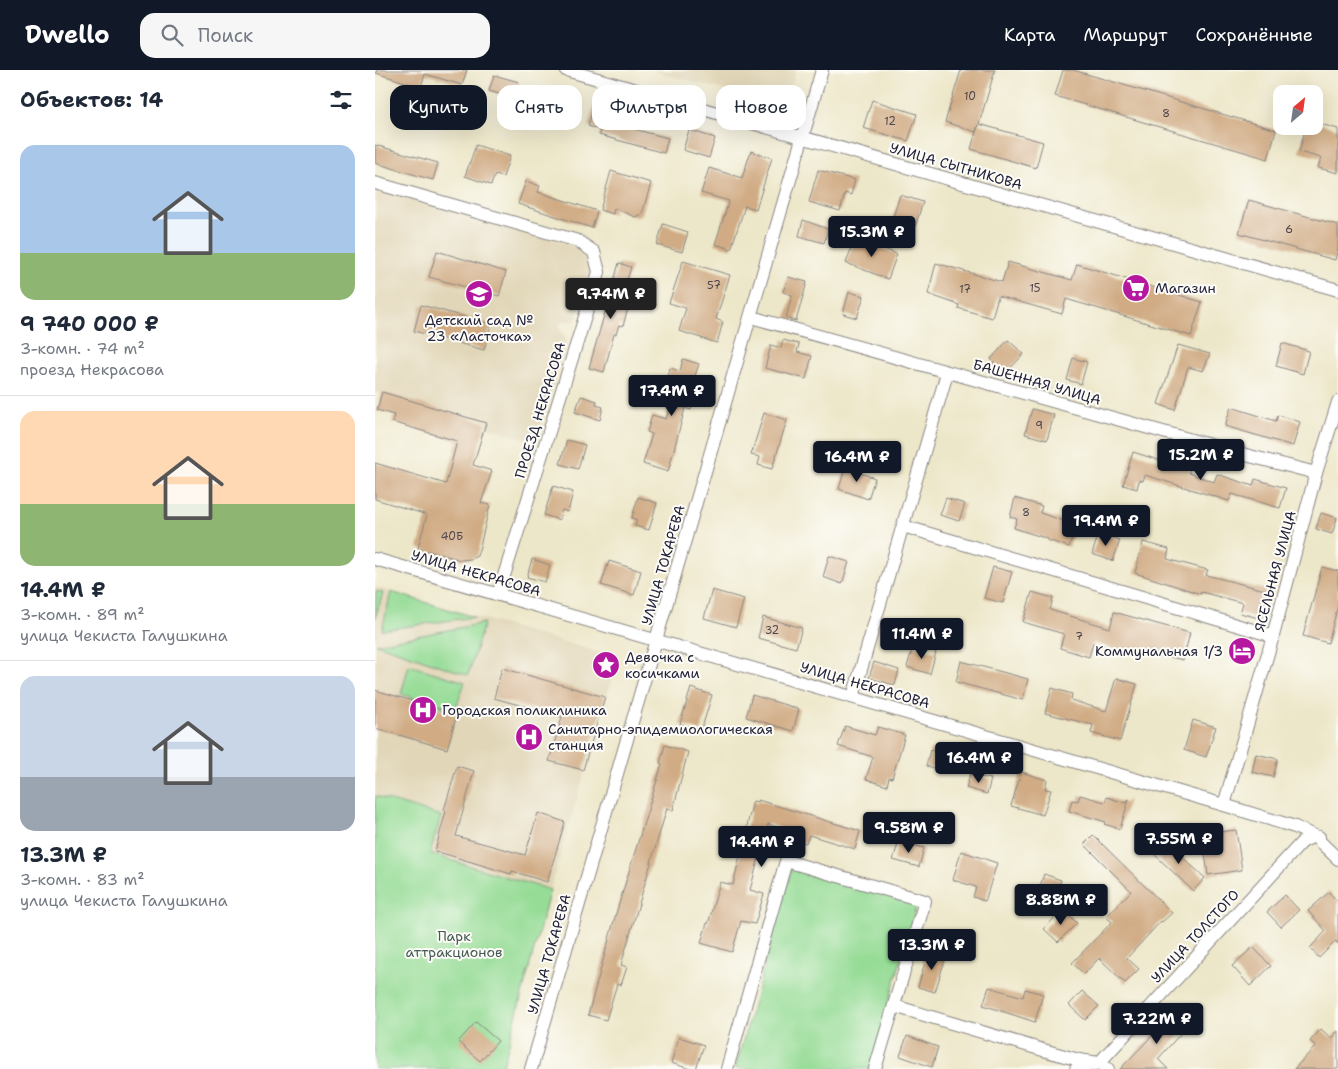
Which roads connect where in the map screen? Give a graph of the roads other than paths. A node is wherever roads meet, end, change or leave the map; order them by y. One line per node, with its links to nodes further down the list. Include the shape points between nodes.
1 (566, 70): 3 (street, УЛИЦА СЫТНИКОВА)
2 (822, 70): 3 (street, УЛИЦА ТОКАРЕВА)
3 (803, 138): 5 (street, УЛИЦА СЫТНИКОВА); 6 (street, УЛИЦА ТОКАРЕВА)
4 (375, 183): 12 (street, ПРОЕЗД НЕКРАСОВА, via 578,241 594,252 599,272)
5 (1338, 290)
6 (751, 317): 7 (street, БАШЕННАЯ УЛИЦА); 14 (street, УЛИЦА ТОКАРЕВА)
7 (947, 373): 9 (street, БАШЕННАЯ УЛИЦА); 10 (street)
8 (1338, 402): 9 (street, ЯСЕЛЬНАЯ УЛИЦА)
9 (1316, 473): 13 (street, ЯСЕЛЬНАЯ УЛИЦА)
10 (903, 526): 13 (street); 15 (street)
11 (375, 559): 12 (street, УЛИЦА НЕКРАСОВА)
12 (498, 595): 14 (street, УЛИЦА НЕКРАСОВА)
13 (1273, 636): 16 (street, ЯСЕЛЬНАЯ УЛИЦА)
14 (656, 641): 15 (street, УЛИЦА НЕКРАСОВА); 22 (street, УЛИЦА ТОКАРЕВА)
15 (853, 697): 16 (street, УЛИЦА НЕКРАСОВА)
16 (1224, 805): 17 (street, УЛИЦА НЕКРАСОВА)
17 (1315, 836): 18 (street); 19 (street, УЛИЦА НЕКРАСОВА); 21 (street, УЛИЦА ТОЛСТОГО, via 1302,842 1278,868)
18 (1338, 848)
19 (1338, 859)
20 (893, 1006): 21 (street); 23 (street, via 925,901 786,861); 24 (street)
21 (1104, 1066): 25 (street)
22 (531, 1069)
23 (727, 1069)
24 (875, 1069)
25 (1076, 1069)

